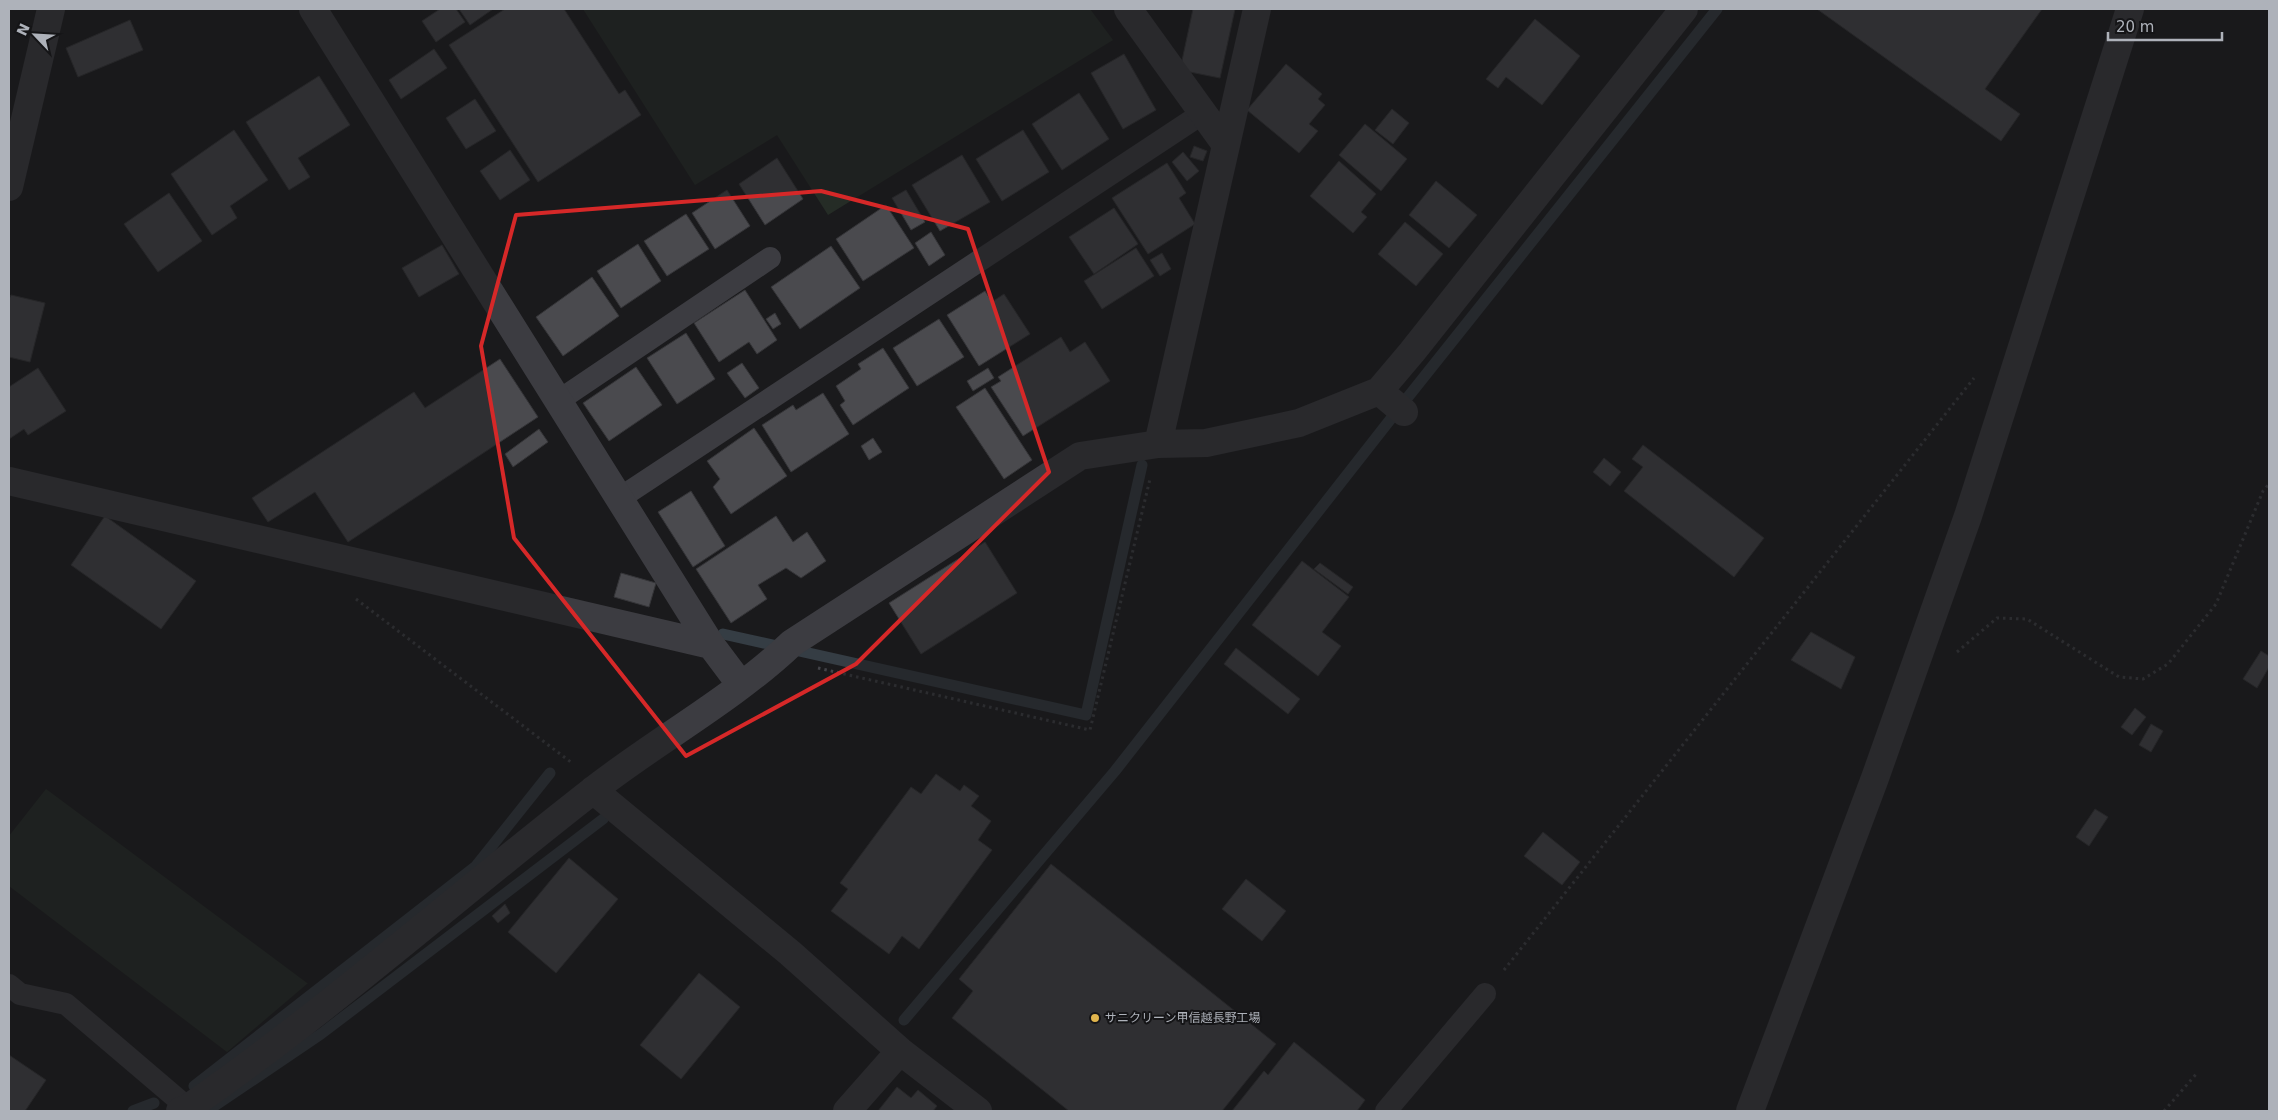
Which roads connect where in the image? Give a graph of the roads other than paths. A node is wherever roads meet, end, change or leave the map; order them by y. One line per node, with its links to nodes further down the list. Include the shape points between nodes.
1 (50, 9): 9 (street)
2 (313, 9): 12 (street)
3 (1128, 9): 7 (street)
4 (1257, 9): 8 (street)
5 (1684, 9): 11 (street)
6 (2130, 9): 27 (street, via 1968,516)
7 (1203, 113): 8 (street); 16 (lane)
8 (1226, 145): 14 (street)
9 (9, 187)
10 (770, 258): 12 (lane)
11 (1379, 391): 13 (street); 14 (street, via 1299,424 1206,443)
12 (558, 400): 16 (street)
13 (1404, 412)
14 (1158, 444): 18 (street, via 1080,456 784,651)
15 (9, 481): 17 (street)
16 (620, 498): 17 (street)
17 (711, 645): 18 (street)
18 (741, 685): 19 (street)
19 (597, 788): 22 (street); 23 (street, via 256,1061)
20 (9, 986): 23 (lane, via 20,994 66,1004)
21 (1485, 994): 26 (lane)
22 (900, 1051): 24 (street); 25 (street)
23 (184, 1110)
24 (847, 1111)
25 (978, 1111)
26 (1386, 1111)
27 (1750, 1111)

